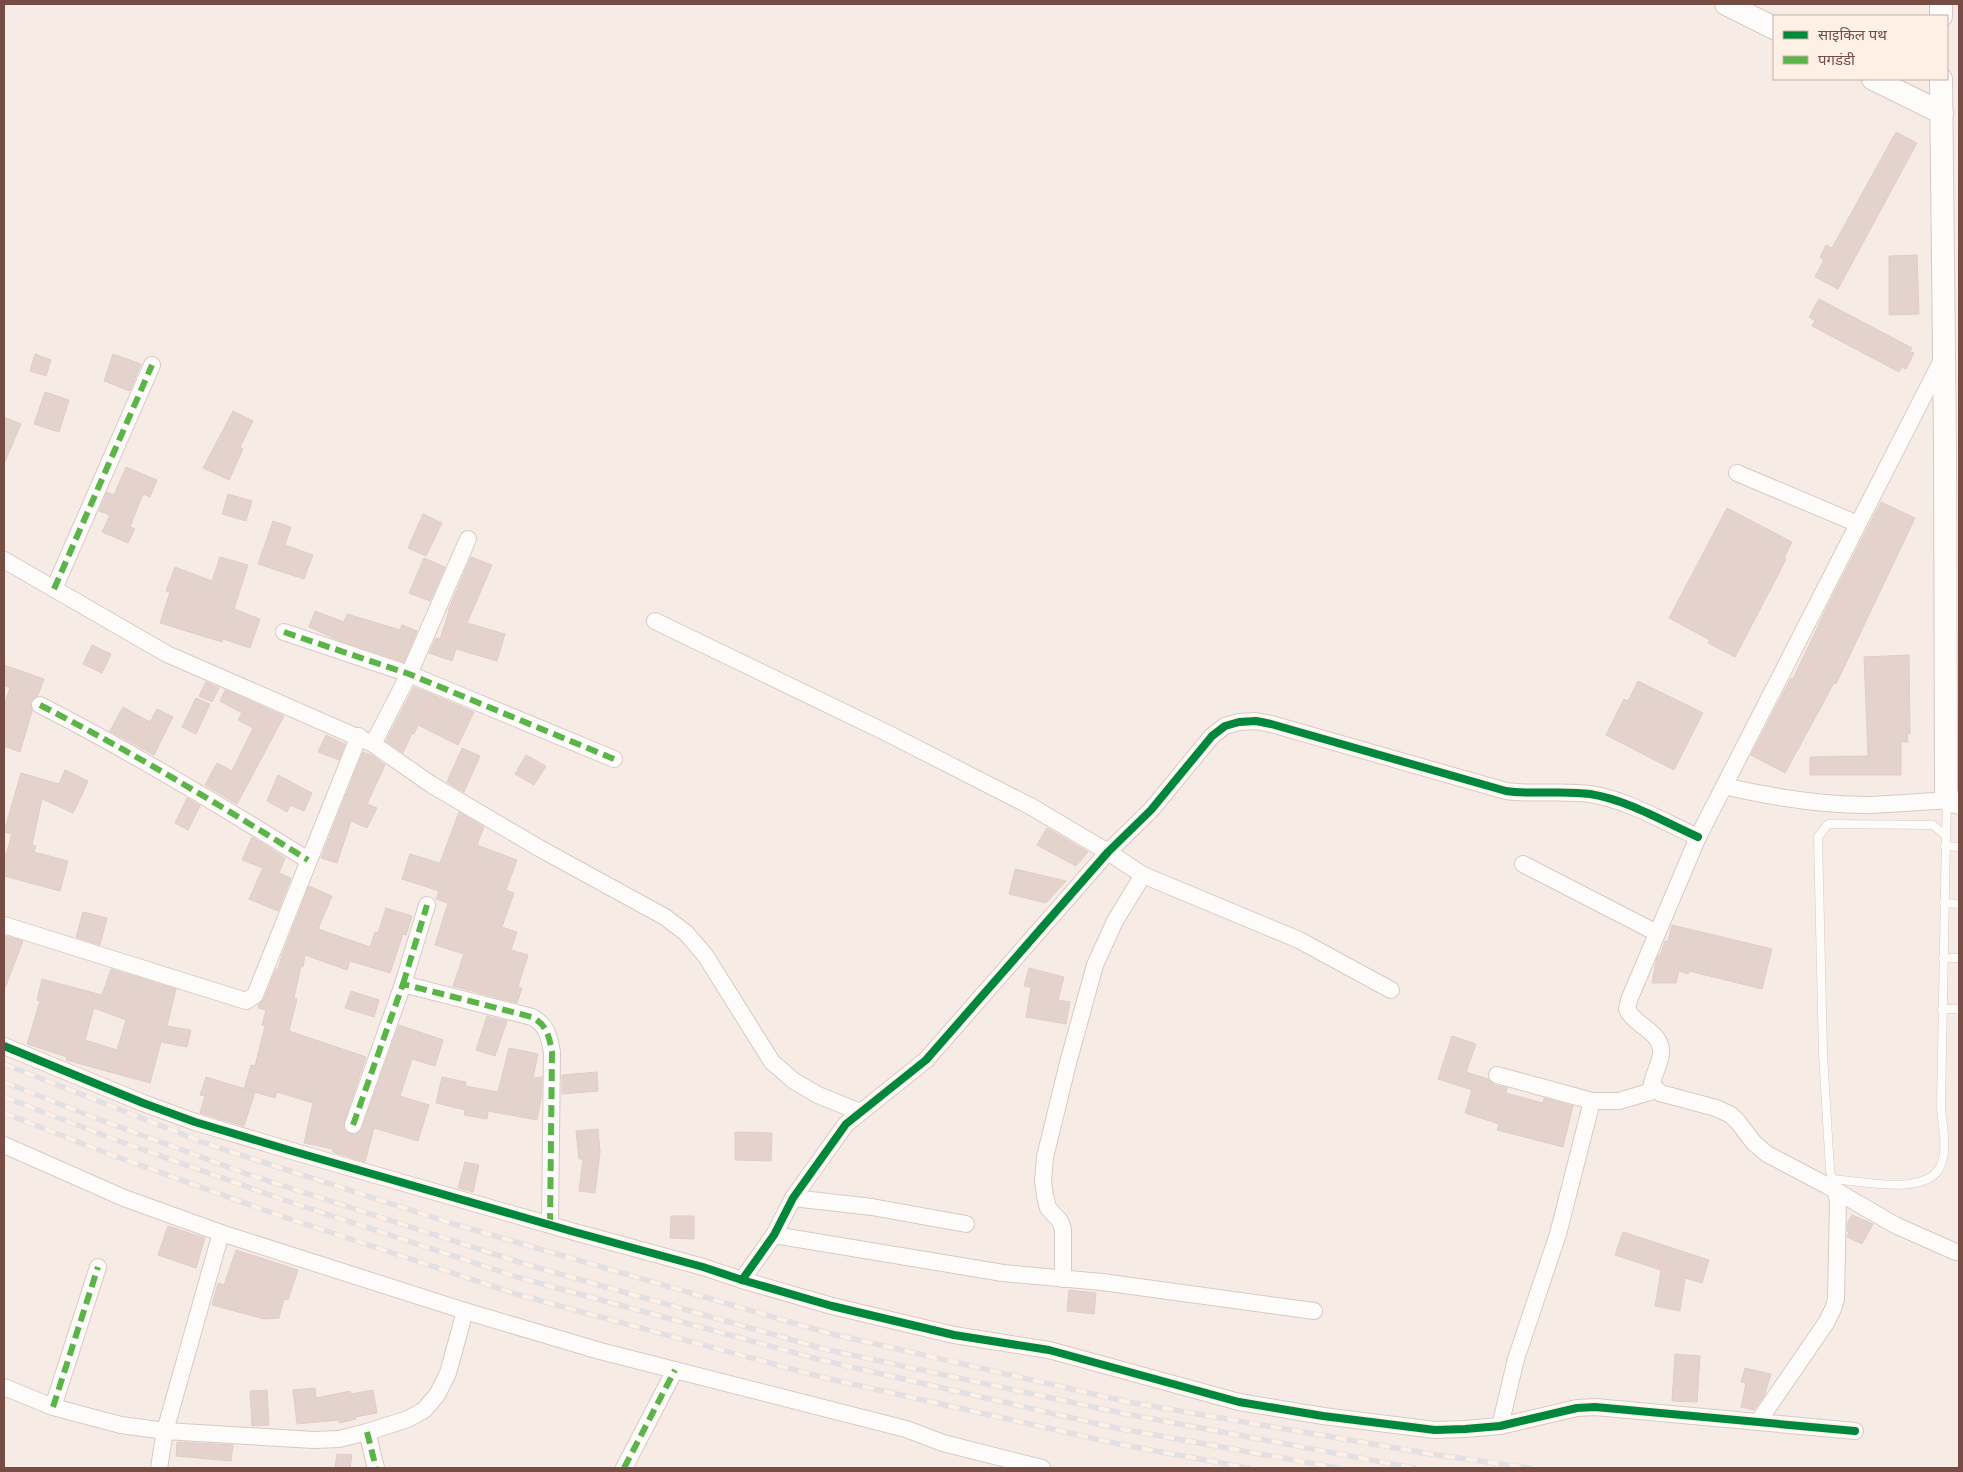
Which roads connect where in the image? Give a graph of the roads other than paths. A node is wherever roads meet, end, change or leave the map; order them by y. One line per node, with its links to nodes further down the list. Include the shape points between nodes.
1 (1726, 4): 2 (street)
2 (1773, 28)
3 (1876, 80): 5 (street)
4 (1941, 80): 5 (street)
5 (1942, 113): 6 (street)
6 (1945, 356): 9 (street); 20 (street, via 1946,791)
7 (152, 365): 12 (street)
8 (1737, 473): 9 (street)
9 (1858, 524): 19 (street)
10 (468, 539): 15 (street)
11 (4, 560): 12 (street)
12 (54, 589): 17 (street, via 167,654)
13 (655, 620): 25 (street, via 1030,806)
14 (284, 632): 15 (street)
15 (409, 674): 17 (street); 18 (street)
16 (40, 705): 26 (street, via 224,807)
17 (366, 740): 26 (street); 44 (street, via 432,785 665,917 686,933 705,955 772,1062 794,1081 818,1095)
18 (614, 759)
19 (1724, 786): 20 (street, via 1788,799 1841,804); 22 (street)
20 (1953, 801): 21 (lane)
21 (1946, 836): 23 (lane); 38 (lane, via 1933,825 1828,824 1818,836 1823,1054 1828,1164 1832,1179 1906,1184 1928,1181 1942,1165)
22 (1698, 837): 25 (street, via 1619,802 1593,795 1506,791 1256,721 1225,726 1212,736 1151,810); 33 (street)
23 (1945, 846): 24 (lane); 29 (lane)
24 (1959, 846)
25 (1108, 852): 28 (street); 44 (street, via 926,1060)
26 (308, 860): 32 (street, via 255,995 246,1000)
27 (1523, 864): 33 (street)
28 (1143, 876): 37 (street, via 1283,932); 55 (street, via 1115,921 1095,965 1046,1157 1045,1196 1048,1208 1063,1229)
29 (1944, 904): 30 (lane); 34 (lane)
30 (1959, 904)
31 (427, 905): 36 (street)
32 (4, 925)
33 (1658, 933): 42 (street, via 1627,1009 1660,1043 1660,1057 1652,1084)
34 (1943, 958): 35 (lane); 38 (lane)
35 (1959, 958)
36 (403, 984): 45 (street); 50 (street, via 532,1017 542,1022 548,1031 552,1052)
37 (1391, 990)
38 (1942, 1009): 39 (lane)
39 (1959, 1009)
40 (4, 1046): 50 (street, via 143,1104 195,1122)
41 (1497, 1075): 43 (street)
42 (1656, 1090): 43 (street, via 1619,1101); 47 (street, via 1716,1108 1731,1116 1767,1154)
43 (1592, 1101): 63 (street, via 1558,1234 1516,1360)
44 (860, 1112): 48 (street, via 846,1124)
45 (353, 1125)
46 (4, 1145): 51 (street, via 124,1198)
47 (1836, 1191): 53 (street, via 1895,1225); 62 (street, via 1837,1284 1833,1309)
48 (794, 1198): 49 (street, via 872,1207); 52 (street)
49 (966, 1224)
50 (550, 1225): 56 (street)
51 (221, 1233): 57 (street); 64 (street)
52 (774, 1235): 55 (street, via 1003,1273); 56 (street)
53 (1956, 1252)
54 (98, 1267): 61 (street)
55 (1063, 1279): 58 (street)
56 (742, 1280): 63 (street, via 832,1306 954,1335 1072,1356 1239,1402 1426,1429)
57 (465, 1311): 59 (street); 66 (street, via 448,1373 437,1395 424,1410 408,1419)
58 (1314, 1311)
59 (675, 1370): 69 (street); 70 (street, via 906,1429 944,1443)
60 (4, 1387): 61 (street)
61 (53, 1407): 64 (street, via 121,1425)
62 (1758, 1422): 63 (street, via 1595,1407 1577,1408); 65 (street)
63 (1500, 1426)
64 (165, 1431): 66 (street, via 314,1440 339,1439); 67 (street)
65 (1855, 1431)
66 (367, 1432): 68 (street)
67 (159, 1468)
68 (376, 1468)
69 (624, 1468)
70 (1042, 1468)

